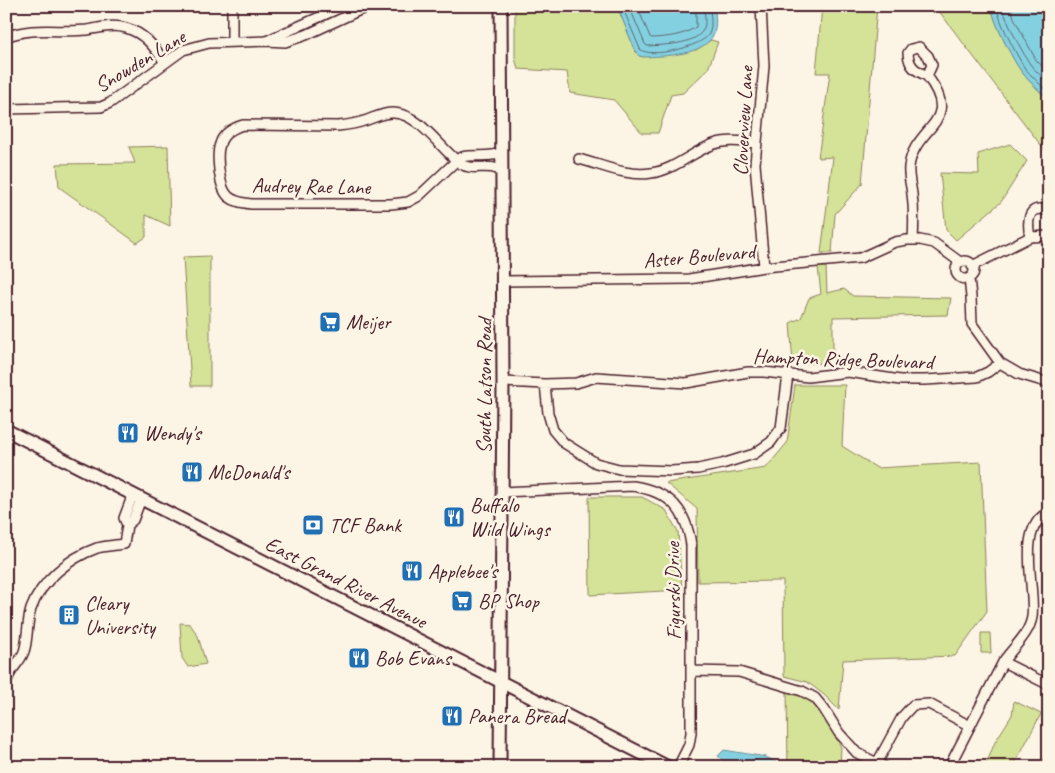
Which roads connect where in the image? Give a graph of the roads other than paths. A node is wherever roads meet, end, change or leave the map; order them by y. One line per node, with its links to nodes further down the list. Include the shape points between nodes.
1 (232, 6): 8 (street)
2 (344, 6): 6 (street, Snowden Lane)
3 (375, 6): 6 (street, Snowden Lane)
4 (501, 6): 13 (main road, South Latson Road)
5 (761, 6): 12 (street, Cloverview Lane, via 764,66)
6 (326, 20): 8 (street, Snowden Lane, via 266,40)
7 (6, 37): 9 (street, via 30,30 125,27 142,35 156,48)
8 (232, 42): 9 (street, Snowden Lane, via 195,46)
9 (165, 63): 11 (street, Snowden Lane, via 101,107)
10 (927, 76): 20 (street, via 938,91 942,105 909,164)
11 (6, 109)
12 (757, 143): 15 (street, via 733,141 715,144 672,167 649,174 628,173); 23 (street, Cloverview Lane, via 755,170)
13 (502, 152): 14 (street); 16 (main road, South Latson Road)
14 (456, 159): 14 (street, Audrey Rae Lane, via 418,124 394,113 351,125 243,125 225,135 219,145 219,177 227,196 238,202 391,204 408,202 419,196); 16 (street, Audrey Rae Lane, via 471,167 493,168)
15 (579, 159)
16 (502, 172): 25 (main road, South Latson Road)
17 (1049, 211): 19 (street, via 1042,209 1030,214)
18 (1049, 236): 19 (street)
19 (1030, 237): 22 (street)
20 (914, 240): 21 (street, Aster Boulevard, via 934,243); 23 (street, Aster Boulevard, via 895,242 860,258)
21 (960, 262): 22 (street, via 967,261); 24 (street, via 957,274)
22 (972, 266): 24 (street, via 973,273)
23 (764, 267): 25 (street, Aster Boulevard, via 689,279)
24 (968, 278): 26 (street, via 972,324)
25 (502, 281): 29 (main road, South Latson Road)
26 (1000, 363): 27 (street, Hampton Ridge Boulevard, via 977,377 962,378 900,380 848,372 808,377); 28 (street, via 1019,374)
27 (788, 375): 30 (street, Hampton Ridge Boulevard, via 748,372 686,384 596,377 576,383); 30 (street, via 781,428 771,442 754,454 722,464 672,470 619,469 596,463 564,443 553,430)
28 (1048, 380)
29 (503, 382): 30 (street, Hampton Ridge Boulevard); 32 (main road, South Latson Road)
30 (545, 384)
31 (6, 430): 33 (main road, East Grand River Avenue)
32 (502, 492): 36 (street, Figurski Drive, via 633,486 654,491 672,501 689,528 691,545); 37 (main road, South Latson Road)
33 (137, 496): 37 (main road, East Grand River Avenue); 38 (street, via 124,544 89,552 59,570 46,583 32,608 21,660)
34 (1049, 512): 35 (street, via 1041,516 1032,530 1030,542 1032,616 1027,632)
35 (1003, 662): 39 (street); 40 (street)
36 (691, 671): 42 (street, via 739,672 802,691 815,698 857,753); 45 (street, Figurski Drive, via 691,733)
37 (501, 682): 43 (main road, South Latson Road); 44 (main road, East Grand River Avenue)
38 (6, 685)
39 (1049, 685)
40 (970, 726): 42 (street, via 928,704 913,705 902,717); 46 (street)
41 (1049, 762): 47 (street)
42 (881, 765)
43 (500, 767)
44 (668, 767)
45 (678, 767)
46 (949, 767)
47 (1046, 767)

